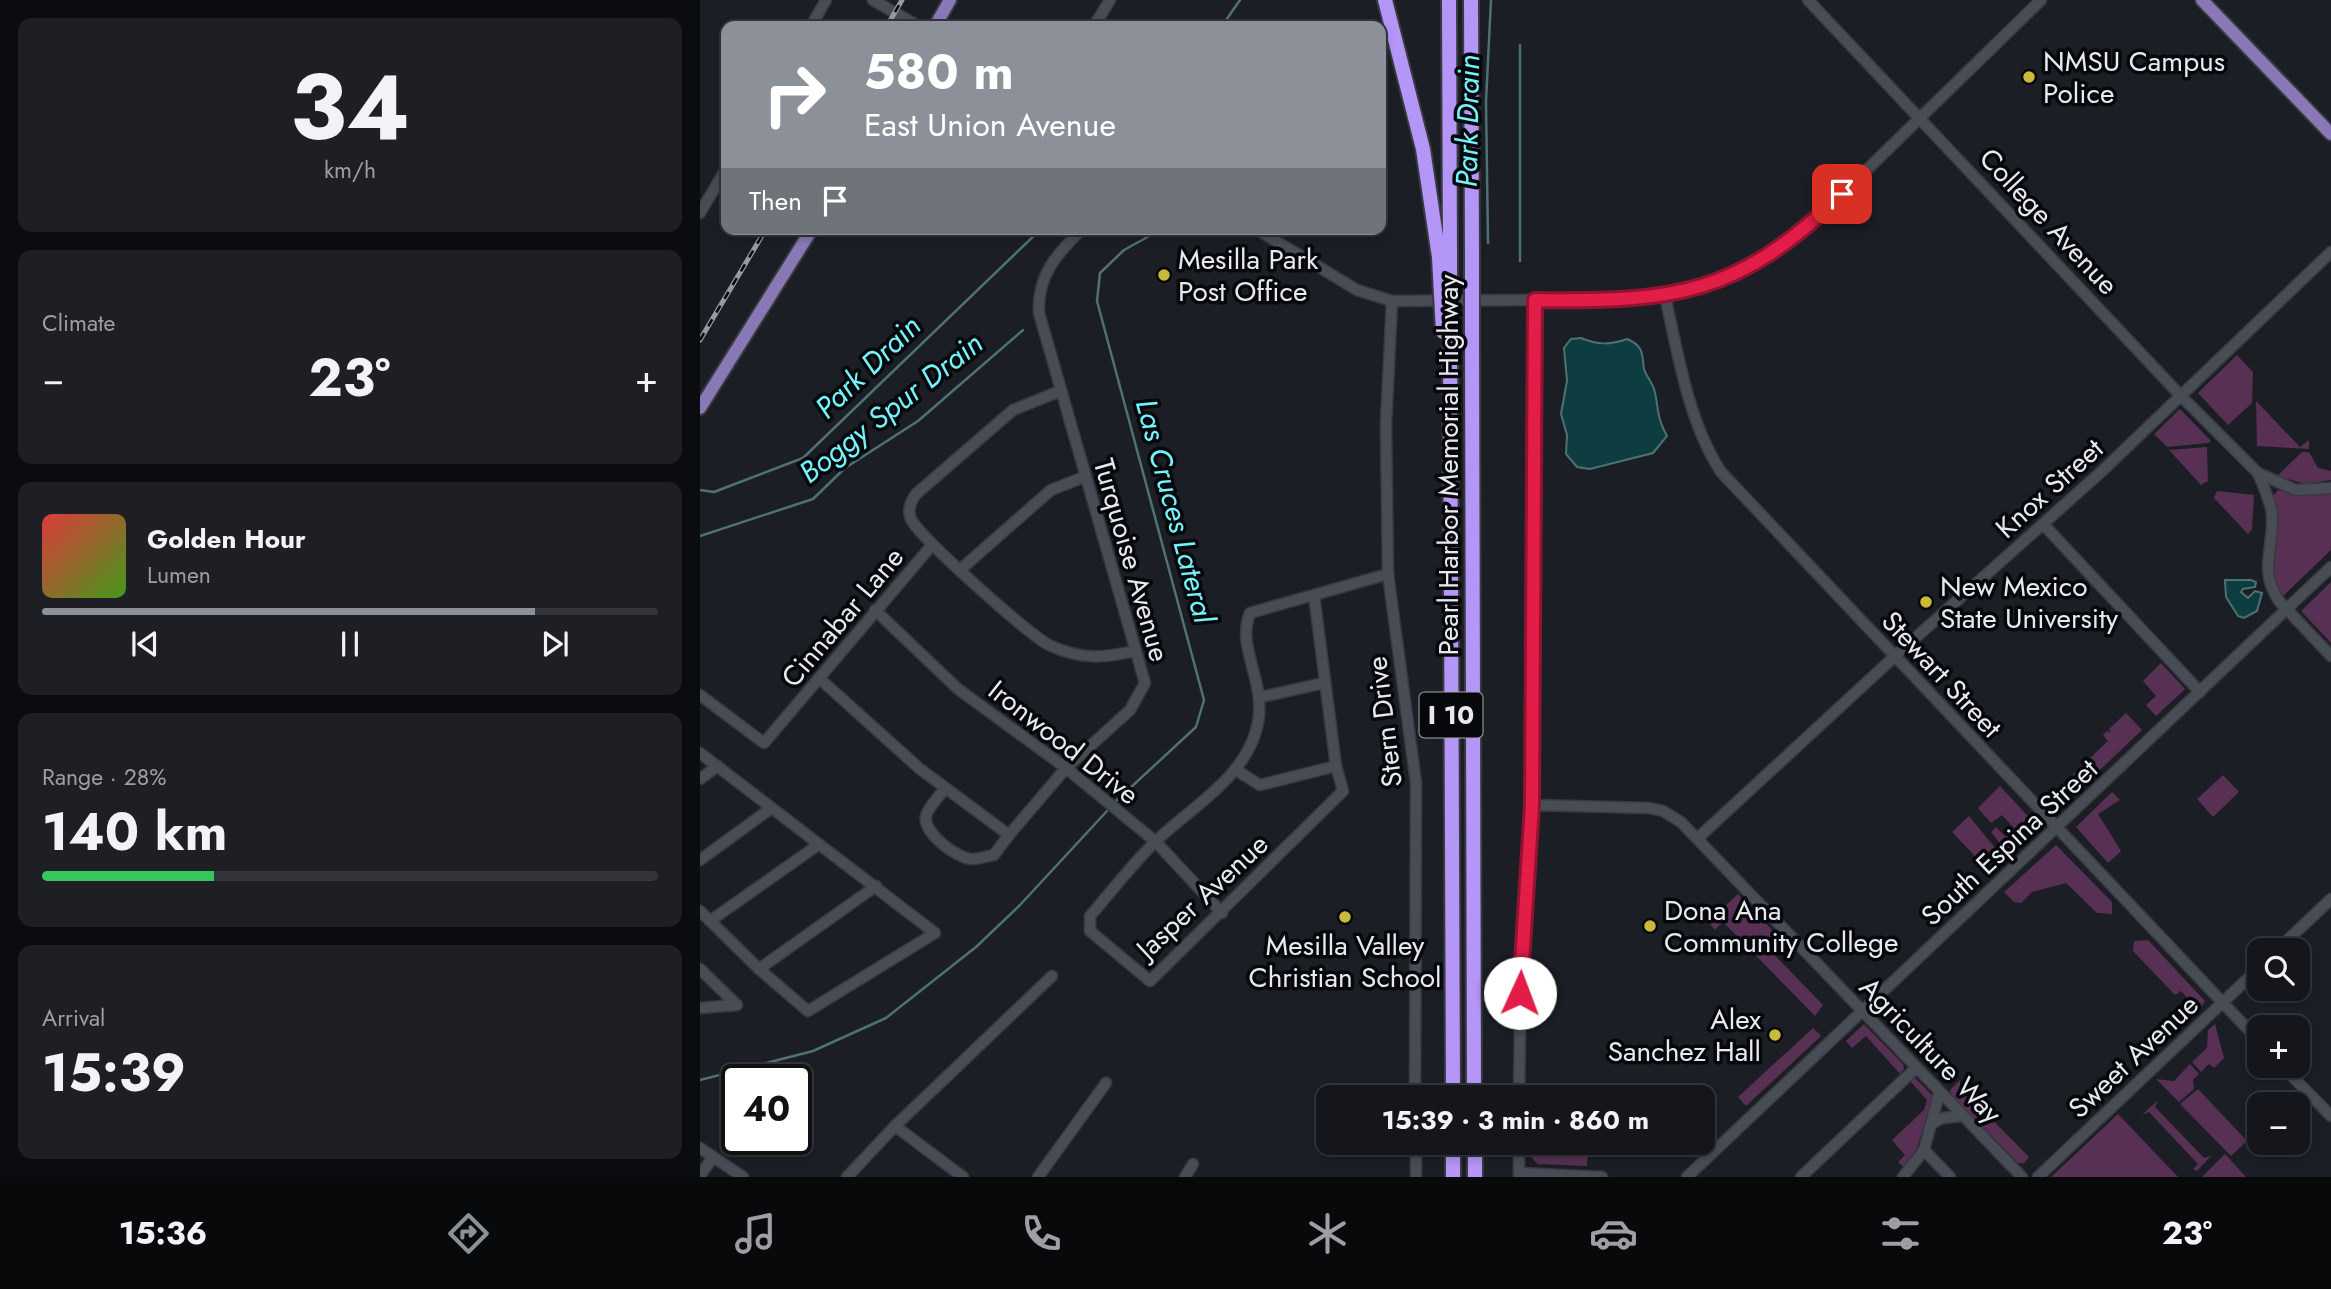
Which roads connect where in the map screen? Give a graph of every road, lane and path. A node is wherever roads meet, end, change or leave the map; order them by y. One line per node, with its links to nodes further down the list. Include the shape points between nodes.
1 (827, 0): 13 (street)
2 (873, 0): 14 (street)
3 (950, 0): 15 (main road)
4 (1110, 0): 16 (street)
5 (1385, 0): 17 (highway)
6 (1391, 0): 17 (highway)
7 (1449, 0): 27 (highway, Pearl Harbor Memorial Highway / I 10)
8 (1471, 0): 19 (highway, Pearl Harbor Memorial Highway / I 10)
9 (1478, 0): 19 (highway)
10 (1808, 0): 18 (street, College Avenue)
11 (2041, 0): 18 (street)
12 (2202, 0): 20 (main road)
13 (814, 21)
14 (909, 21)
15 (938, 21)
16 (1097, 21)
17 (1407, 80): 27 (highway)
18 (1921, 117): 28 (street, via 1803,232 1774,253 1729,277); 32 (street, College Avenue)
19 (1471, 118): 87 (highway, Pearl Harbor Memorial Highway / I 10, bridge)
20 (2331, 134)
21 (721, 177): 22 (street)
22 (700, 213)
23 (808, 235): 33 (main road)
24 (1076, 235): 31 (street, Turquoise Avenue, via 1050,263 1038,297)
25 (1266, 235): 30 (street, via 1357,290)
26 (2331, 252): 32 (street, Knox Street)
27 (1445, 257): 86 (highway, Pearl Harbor Memorial Highway / I 10, bridge)
28 (1665, 296): 29 (street); 47 (street, Stewart Street, via 1693,407 1712,457 1734,487)
29 (1535, 300): 30 (street); 60 (street)
30 (1392, 301): 41 (street, Stern Drive, via 1386,424)
31 (1060, 391): 35 (street, Turquoise Avenue); 38 (street, Cinnabar Lane, via 1013,410 916,494 910,502 911,518)
32 (2180, 395): 34 (street, College Avenue); 37 (street, Knox Street)
33 (700, 408)
34 (2258, 473): 36 (street, via 2296,490); 44 (street, via 2272,512 2266,564 2273,590)
35 (1084, 477): 40 (street, via 1051,490); 45 (street, Turquoise Avenue)
36 (2331, 488)
37 (2043, 524): 47 (street, Knox Street); 50 (street)
38 (932, 545): 40 (street); 43 (street, Cinnabar Lane)
39 (2331, 567): 44 (street, South Espina Street)
40 (961, 569): 45 (street, via 1047,644 1097,659)
41 (1388, 574): 42 (street, Jasper Avenue); 85 (street, Stern Drive, via 1416,783)
42 (1314, 595): 49 (street, Jasper Avenue); 52 (street, Jasper Avenue, via 1250,612 1243,629)
43 (875, 610): 48 (street, Cinnabar Lane); 56 (street, Ironwood Drive, via 958,689)
44 (2287, 610): 46 (street); 50 (street, South Espina Street)
45 (1135, 651): 56 (street, Turquoise Avenue, via 1144,683 1130,710)
46 (2331, 656)
47 (1894, 657): 62 (street, Stewart Street); 64 (street, Knox Street)
48 (820, 679): 51 (street, Cinnabar Lane, via 764,743); 59 (street)
49 (1324, 683): 52 (street); 55 (street, Jasper Avenue)
50 (2200, 692): 62 (street, South Espina Street)
51 (700, 695)
52 (1261, 697): 57 (street, Jasper Avenue, via 1256,732)
53 (700, 753): 54 (street)
54 (718, 766): 58 (street); 61 (street)
55 (1336, 766): 57 (street, via 1260,785); 71 (street, Jasper Avenue, via 1343,791)
56 (1066, 768): 63 (street, Turquoise Avenue); 65 (street, Ironwood Drive)
57 (1237, 770): 65 (street, Jasper Avenue)
58 (700, 779)
59 (945, 788): 63 (street); 63 (street, Turquoise Avenue, via 926,814 927,823 930,831 958,854 970,859 994,855)
60 (1532, 805): 64 (street, Agriculture Way, via 1657,810 1675,817); 88 (street, via 1521,956)
61 (770, 809): 66 (street); 67 (street)
62 (2056, 828): 78 (street, Stewart Street); 80 (street, South Espina Street)
63 (1009, 835)
64 (1699, 837): 80 (street, Agriculture Way)
65 (1156, 842): 71 (street, Ironwood Drive); 71 (street, Jasper Avenue, via 1090,916 1090,931 1150,981)
66 (818, 845): 68 (street); 72 (street)
67 (700, 859)
68 (876, 886): 75 (street); 75 (street, via 935,933 807,1011)
69 (2331, 899): 73 (street)
70 (700, 911): 72 (street)
71 (1222, 913)
72 (710, 921): 75 (street)
73 (2290, 938)
74 (700, 969): 79 (street, via 737,1005)
75 (759, 969)
76 (1052, 976): 93 (street)
77 (2247, 980): 78 (street, Sweet Avenue)
78 (2224, 1002): 81 (street, Stewart Street); 118 (street, Sweet Avenue)
79 (700, 1008)
80 (1862, 1012): 82 (street, Agriculture Way); 113 (street, South Espina Street)
81 (2247, 1028)
82 (1916, 1068): 89 (street, Agriculture Way); 114 (street)
83 (2294, 1078): 91 (street)
84 (1106, 1083): 107 (street)
85 (1415, 1085)
86 (1452, 1085)
87 (1474, 1085)
88 (1519, 1085)
89 (1939, 1094): 90 (street, Agriculture Way); 92 (street)
90 (1961, 1116): 92 (street); 117 (street, Agriculture Way)
91 (2331, 1116)
92 (1930, 1125): 95 (street)
93 (895, 1126): 105 (street); 106 (street)
94 (700, 1148): 100 (street)
95 (1924, 1150): 115 (street); 116 (street)
96 (1416, 1155): 109 (street)
97 (1453, 1155): 110 (highway)
98 (1475, 1155): 111 (highway)
99 (1519, 1155): 102 (street)
100 (713, 1157): 103 (street); 104 (street)
101 (1193, 1164): 108 (street)
102 (1519, 1175): 112 (street)
103 (700, 1176)
104 (743, 1177)
105 (847, 1177)
106 (963, 1177)
107 (1038, 1177)
108 (1185, 1177)
109 (1416, 1177)
110 (1453, 1177)
111 (1475, 1177)
112 (1602, 1177)
113 (1687, 1177)
114 (1801, 1177)
115 (1903, 1177)
116 (1950, 1177)
117 (2022, 1177)
118 (2038, 1177)

